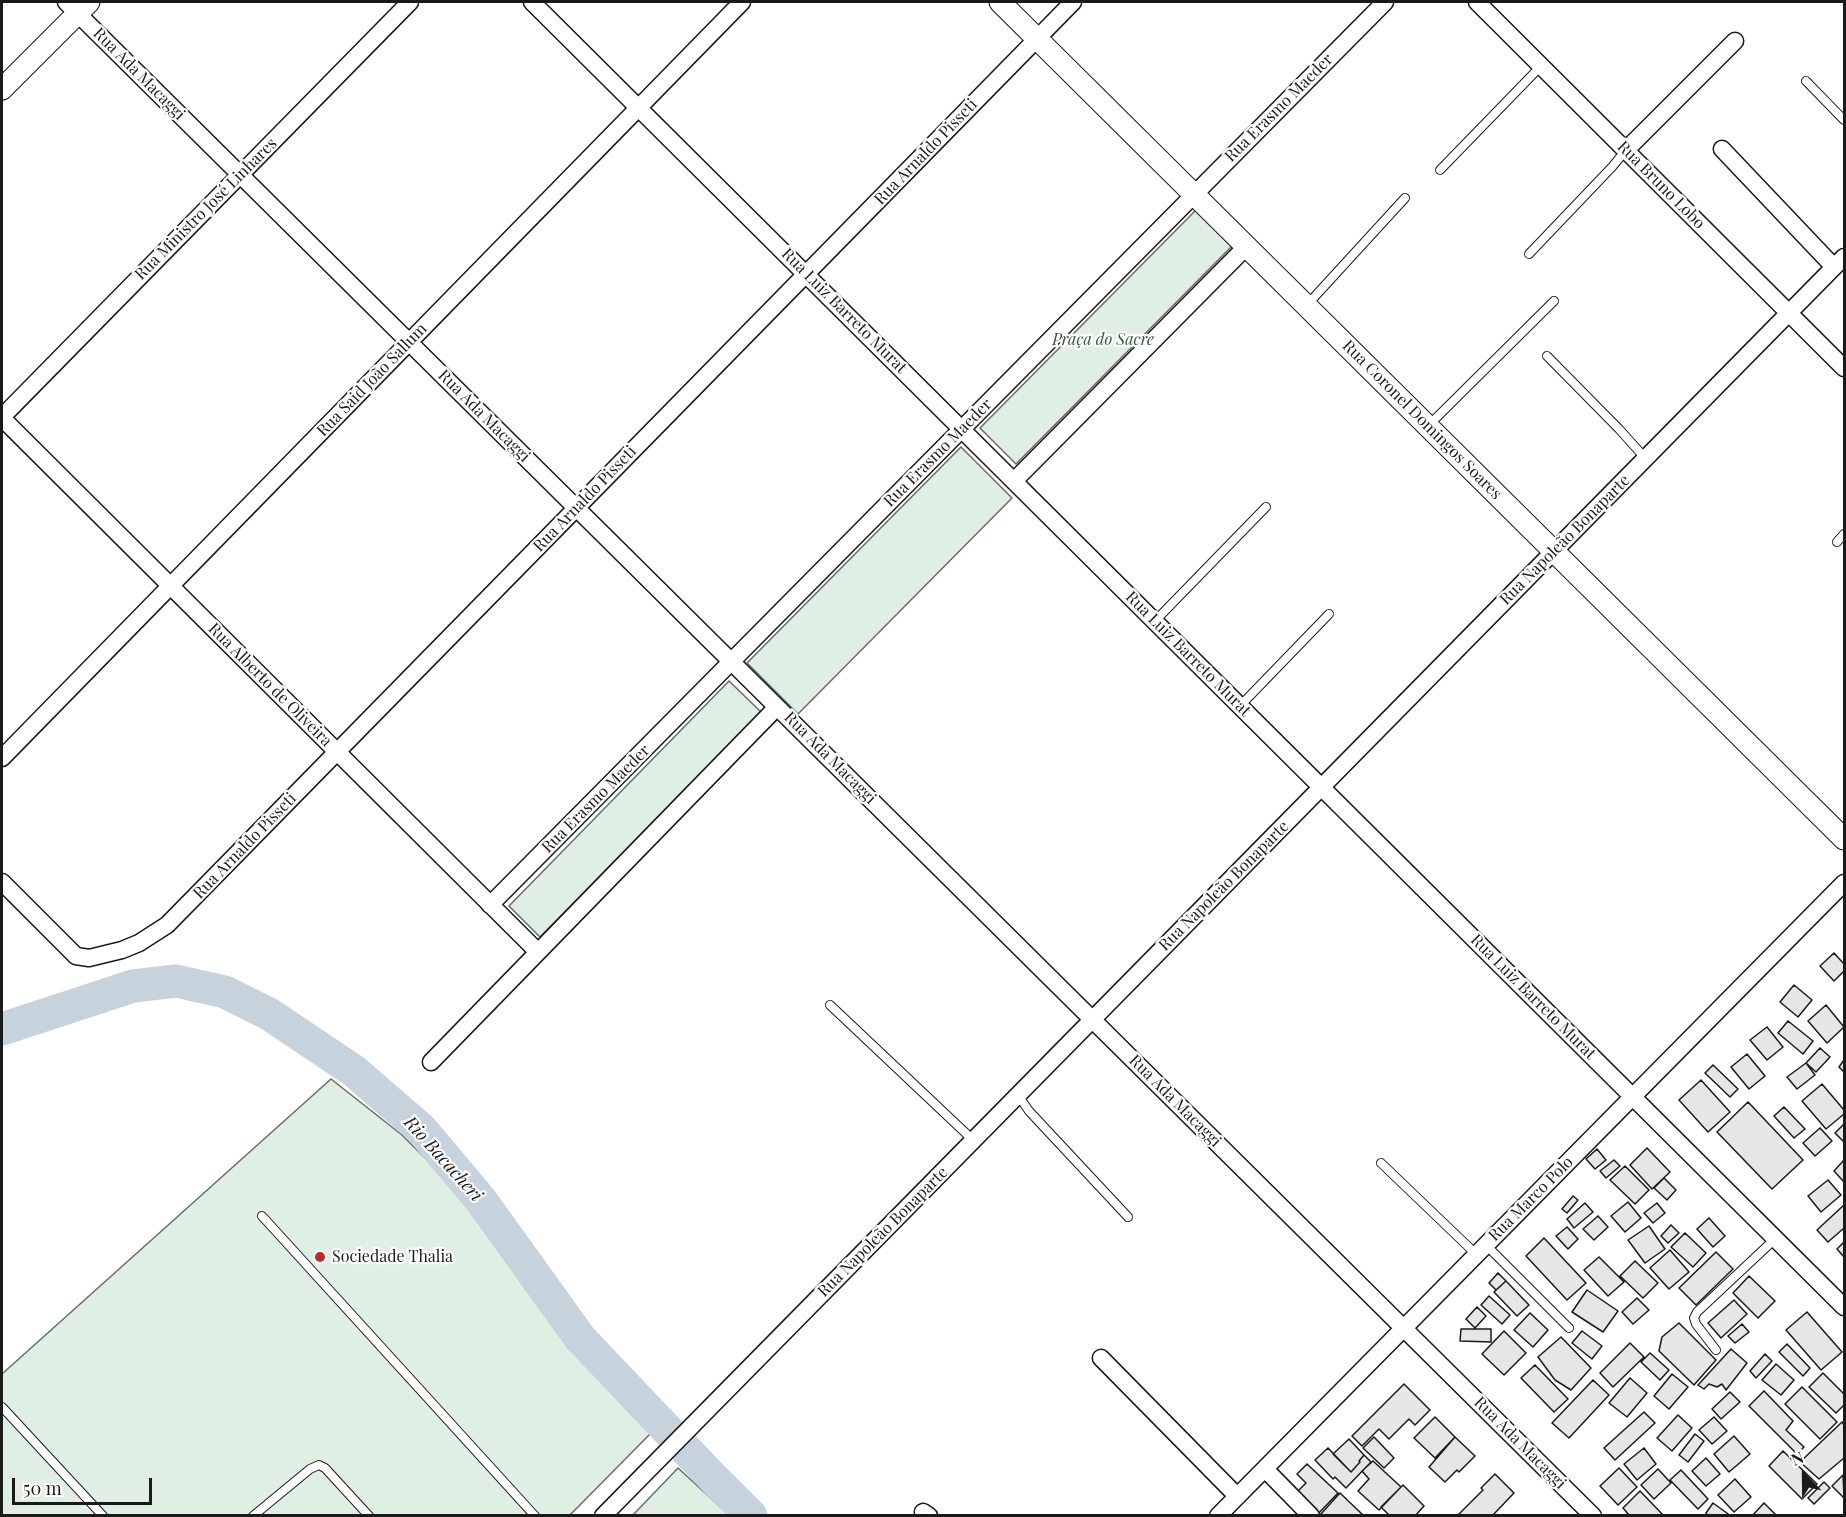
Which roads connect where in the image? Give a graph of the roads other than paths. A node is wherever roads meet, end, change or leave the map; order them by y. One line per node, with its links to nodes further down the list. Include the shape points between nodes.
1 (410, 2): 19 (street, Rua Ministro José Linhares)
2 (532, 2): 14 (street, Rua Luiz Barreto Murat)
3 (742, 2): 14 (street, Rua Said João Sallum)
4 (1000, 2): 9 (street, Rua Coronel Domingos Soares)
5 (1073, 2): 9 (street, Rua Arnaldo Pisseti)
6 (1385, 2): 20 (street, Rua Erasmo Maeder)
7 (1478, 2): 11 (street, Rua Bruno Lobo)
8 (79, 4): 13 (street); 19 (street, Rua Ada Macaggi)
9 (1037, 38): 20 (street, Rua Coronel Domingos Soares); 25 (street, Rua Arnaldo Pisseti)
10 (1735, 41): 17 (street)
11 (1541, 66): 17 (street, Rua Bruno Lobo); 18 (lane)
12 (1806, 81): 15 (lane)
13 (2, 89)
14 (639, 107): 25 (street, Rua Luiz Barreto Murat); 29 (street, Rua Said João Sallum)
15 (1845, 120)
16 (1722, 149): 24 (street)
17 (1626, 150): 23 (lane); 28 (street, Rua Bruno Lobo)
18 (1440, 170)
19 (240, 174): 29 (street, Rua Ada Macaggi); 32 (street, Rua Ministro José Linhares)
20 (1194, 194): 22 (street, Rua Coronel Domingos Soares); 34 (street, Rua Erasmo Maeder)
21 (1405, 198): 27 (lane)
22 (1246, 246): 27 (street, Rua Coronel Domingos Soares); 36 (street)
23 (1529, 254)
24 (1840, 262): 28 (street, Rua Napoleão Bonaparte)
25 (806, 274): 34 (street, Rua Luiz Barreto Murat); 38 (street, Rua Arnaldo Pisseti)
26 (1554, 301): 33 (lane)
27 (1307, 306): 33 (street, Rua Coronel Domingos Soares)
28 (1789, 313): 31 (street, Rua Bruno Lobo); 35 (street, Rua Napoleão Bonaparte)
29 (409, 342): 38 (street, Rua Ada Macaggi); 42 (street, Rua Said João Sallum)
30 (1547, 356): 35 (lane)
31 (1845, 368)
32 (2, 417): 42 (street, Rua Alberto de Oliveira)
33 (1428, 426): 41 (street, Rua Coronel Domingos Soares)
34 (962, 429): 36 (street, Rua Luiz Barreto Murat); 45 (street, Rua Erasmo Maeder)
35 (1646, 459): 41 (street, Rua Napoleão Bonaparte)
36 (1014, 481): 44 (street, Rua Luiz Barreto Murat)
37 (1266, 507): 44 (lane)
38 (577, 508): 45 (street, Rua Ada Macaggi); 48 (street, Rua Arnaldo Pisseti)
39 (1845, 534): 40 (lane)
40 (1837, 542)
41 (1554, 551): 50 (street, Rua Napoleão Bonaparte); 51 (street, Rua Coronel Domingos Soares)
42 (170, 586): 48 (street, Rua Alberto de Oliveira); 49 (street, Rua Said João Sallum)
43 (1329, 614): 47 (lane)
44 (1155, 621): 47 (street, Rua Luiz Barreto Murat)
45 (732, 662): 46 (street, Rua Ada Macaggi); 54 (street, Rua Erasmo Maeder)
46 (777, 706): 55 (street); 57 (street, Rua Ada Macaggi)
47 (1240, 706): 50 (street, Rua Luiz Barreto Murat)
48 (337, 752): 52 (street, Rua Arnaldo Pisseti, via 167,925 122,950 89,958 76,956); 54 (street, Rua Alberto de Oliveira)
49 (2, 758)
50 (1322, 787): 57 (street, Rua Napoleão Bonaparte); 60 (street, Rua Luiz Barreto Murat)
51 (1845, 839)
52 (2, 882)
53 (1845, 883): 60 (street, Rua Marco Polo)
54 (490, 905): 55 (street, Rua Alberto de Oliveira)
55 (538, 952): 58 (street)
56 (830, 1005): 61 (lane)
57 (1093, 1019): 59 (street, Rua Napoleão Bonaparte); 68 (street, Rua Ada Macaggi)
58 (431, 1062)
59 (1018, 1095): 61 (street, Rua Napoleão Bonaparte); 64 (lane)
60 (1633, 1096): 65 (street, Rua Luiz Barreto Murat); 66 (street, Rua Marco Polo)
61 (973, 1140): 79 (street, Rua Napoleão Bonaparte)
62 (1381, 1163): 66 (lane)
63 (262, 1216): 78 (lane)
64 (1128, 1217)
65 (1776, 1238): 67 (street, Rua Luiz Barreto Murat); 70 (lane, via 1697,1312 1696,1324)
66 (1481, 1250): 68 (street, Rua Marco Polo); 69 (lane)
67 (1845, 1307)
68 (1404, 1328): 73 (street, Rua Marco Polo); 82 (street, Rua Ada Macaggi)
69 (1569, 1328)
70 (1716, 1350)
71 (1101, 1358): 74 (street)
72 (2, 1407): 75 (lane)
73 (1265, 1468): 74 (street, Rua Marco Polo); 81 (street)
74 (1237, 1496): 80 (street, Rua Marco Polo)
75 (103, 1515)
76 (253, 1515): 77 (lane, via 319,1465)
77 (369, 1515)
78 (535, 1515)
79 (603, 1515)
80 (1218, 1515)
81 (1311, 1515)
82 (1593, 1515)

